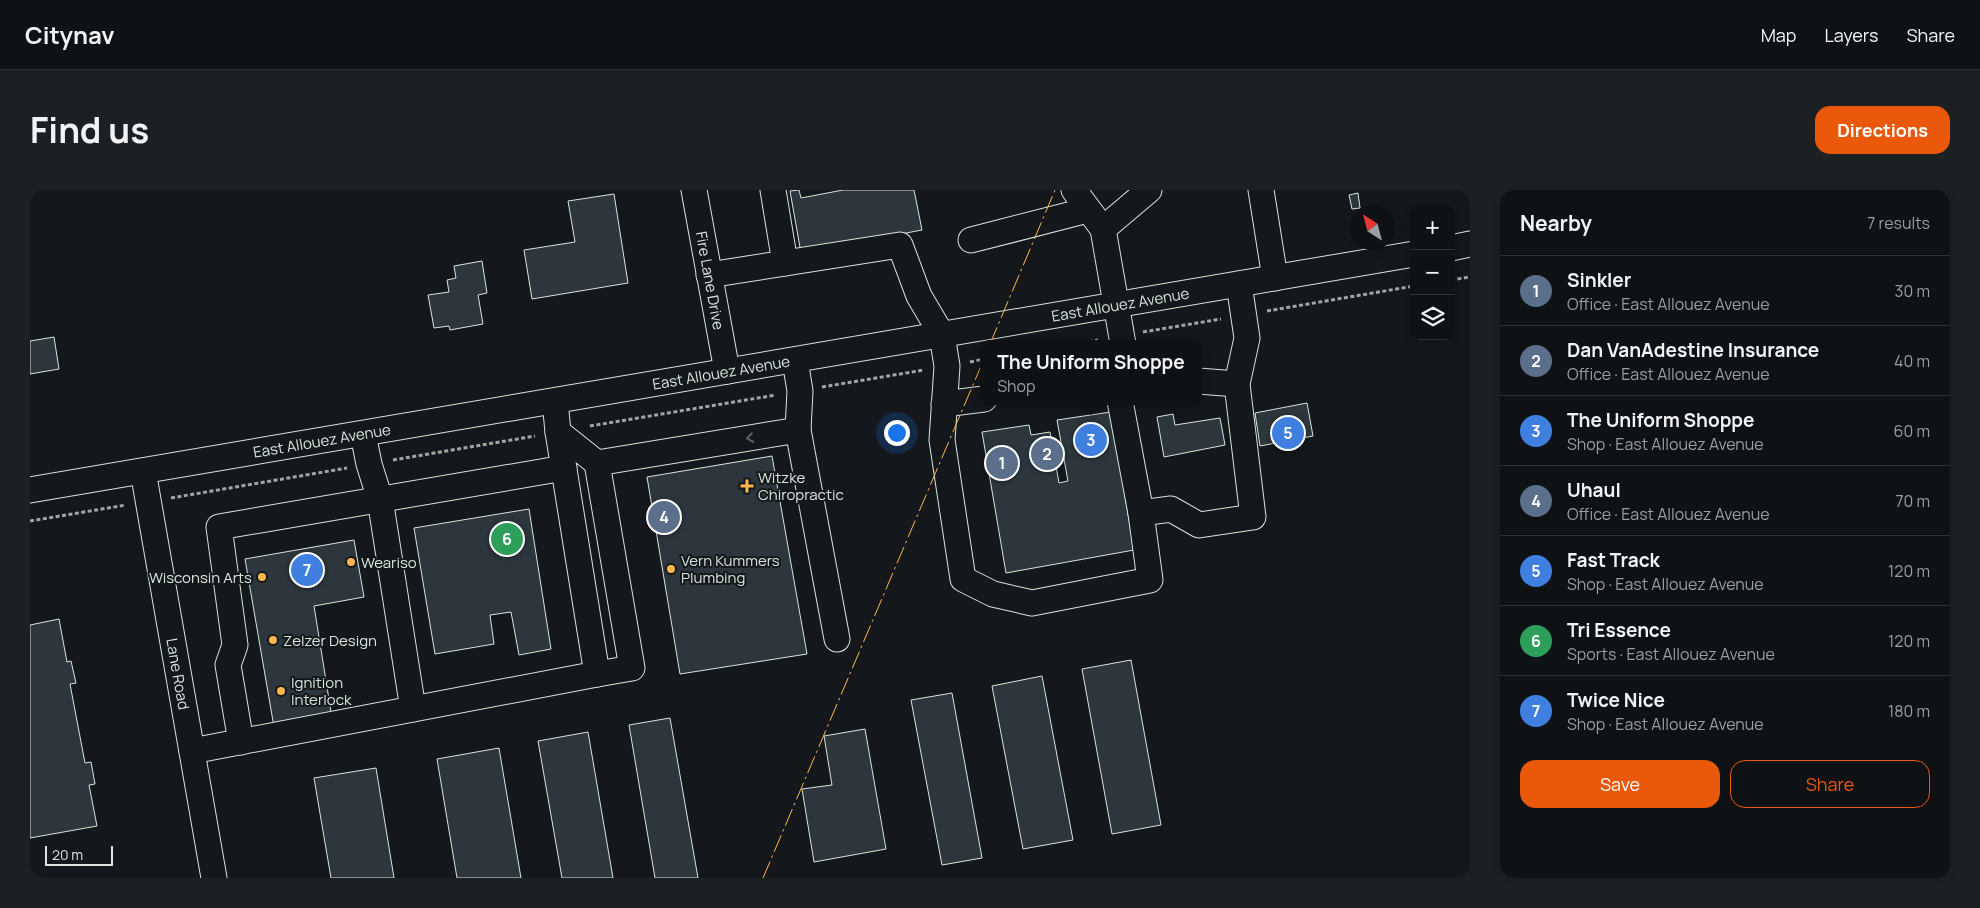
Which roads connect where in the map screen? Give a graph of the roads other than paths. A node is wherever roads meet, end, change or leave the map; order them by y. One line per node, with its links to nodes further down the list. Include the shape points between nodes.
1 (694, 190): 12 (street, Fire Lane Drive)
2 (773, 190): 11 (street)
3 (1074, 190): 6 (street)
4 (1149, 190): 6 (street)
5 (1261, 190): 13 (street)
6 (1095, 220): 7 (street); 15 (street)
7 (971, 240)
8 (1470, 244): 9 (street)
9 (1455, 247)
10 (1410, 255): 13 (street, East Allouez Avenue)
11 (785, 263): 12 (street); 16 (street, via 900,245 920,296)
12 (709, 274): 19 (street, Fire Lane Drive)
13 (1275, 278): 14 (street, East Allouez Avenue)
14 (1239, 284): 15 (street, East Allouez Avenue); 21 (street, via 1247,338)
15 (1117, 305): 16 (street, East Allouez Avenue); 17 (street)
16 (942, 335): 18 (street, East Allouez Avenue); 24 (street, via 946,366)
17 (1122, 340)
18 (795, 360): 19 (street, East Allouez Avenue); 26 (street, via 800,391)
19 (727, 371): 23 (street, East Allouez Avenue)
20 (1202, 381): 21 (street)
21 (1237, 384): 34 (street, via 1253,517 1199,524 1171,509)
22 (980, 400): 24 (street)
23 (556, 401): 27 (street); 28 (street, East Allouez Avenue)
24 (944, 404): 34 (street, via 942,440 963,579 993,594 1032,604 1150,580)
25 (1121, 405): 34 (street)
26 (798, 430): 29 (street, one-way to 29); 35 (street)
27 (558, 432): 29 (street); 30 (street)
28 (363, 434): 31 (street, East Allouez Avenue); 33 (street)
29 (597, 463): 36 (street, via 632,668)
30 (564, 468): 33 (street); 36 (street)
31 (143, 471): 32 (street, East Allouez Avenue); 39 (street, Lane Road)
32 (30, 490)
33 (380, 499): 37 (street); 38 (street, via 219,526 235,645 228,665)
34 (1141, 513)
35 (838, 638)
36 (597, 674): 37 (street)
37 (413, 709): 38 (street)
38 (240, 742): 39 (street)
39 (192, 751): 40 (street, Lane Road)
40 (214, 878)

